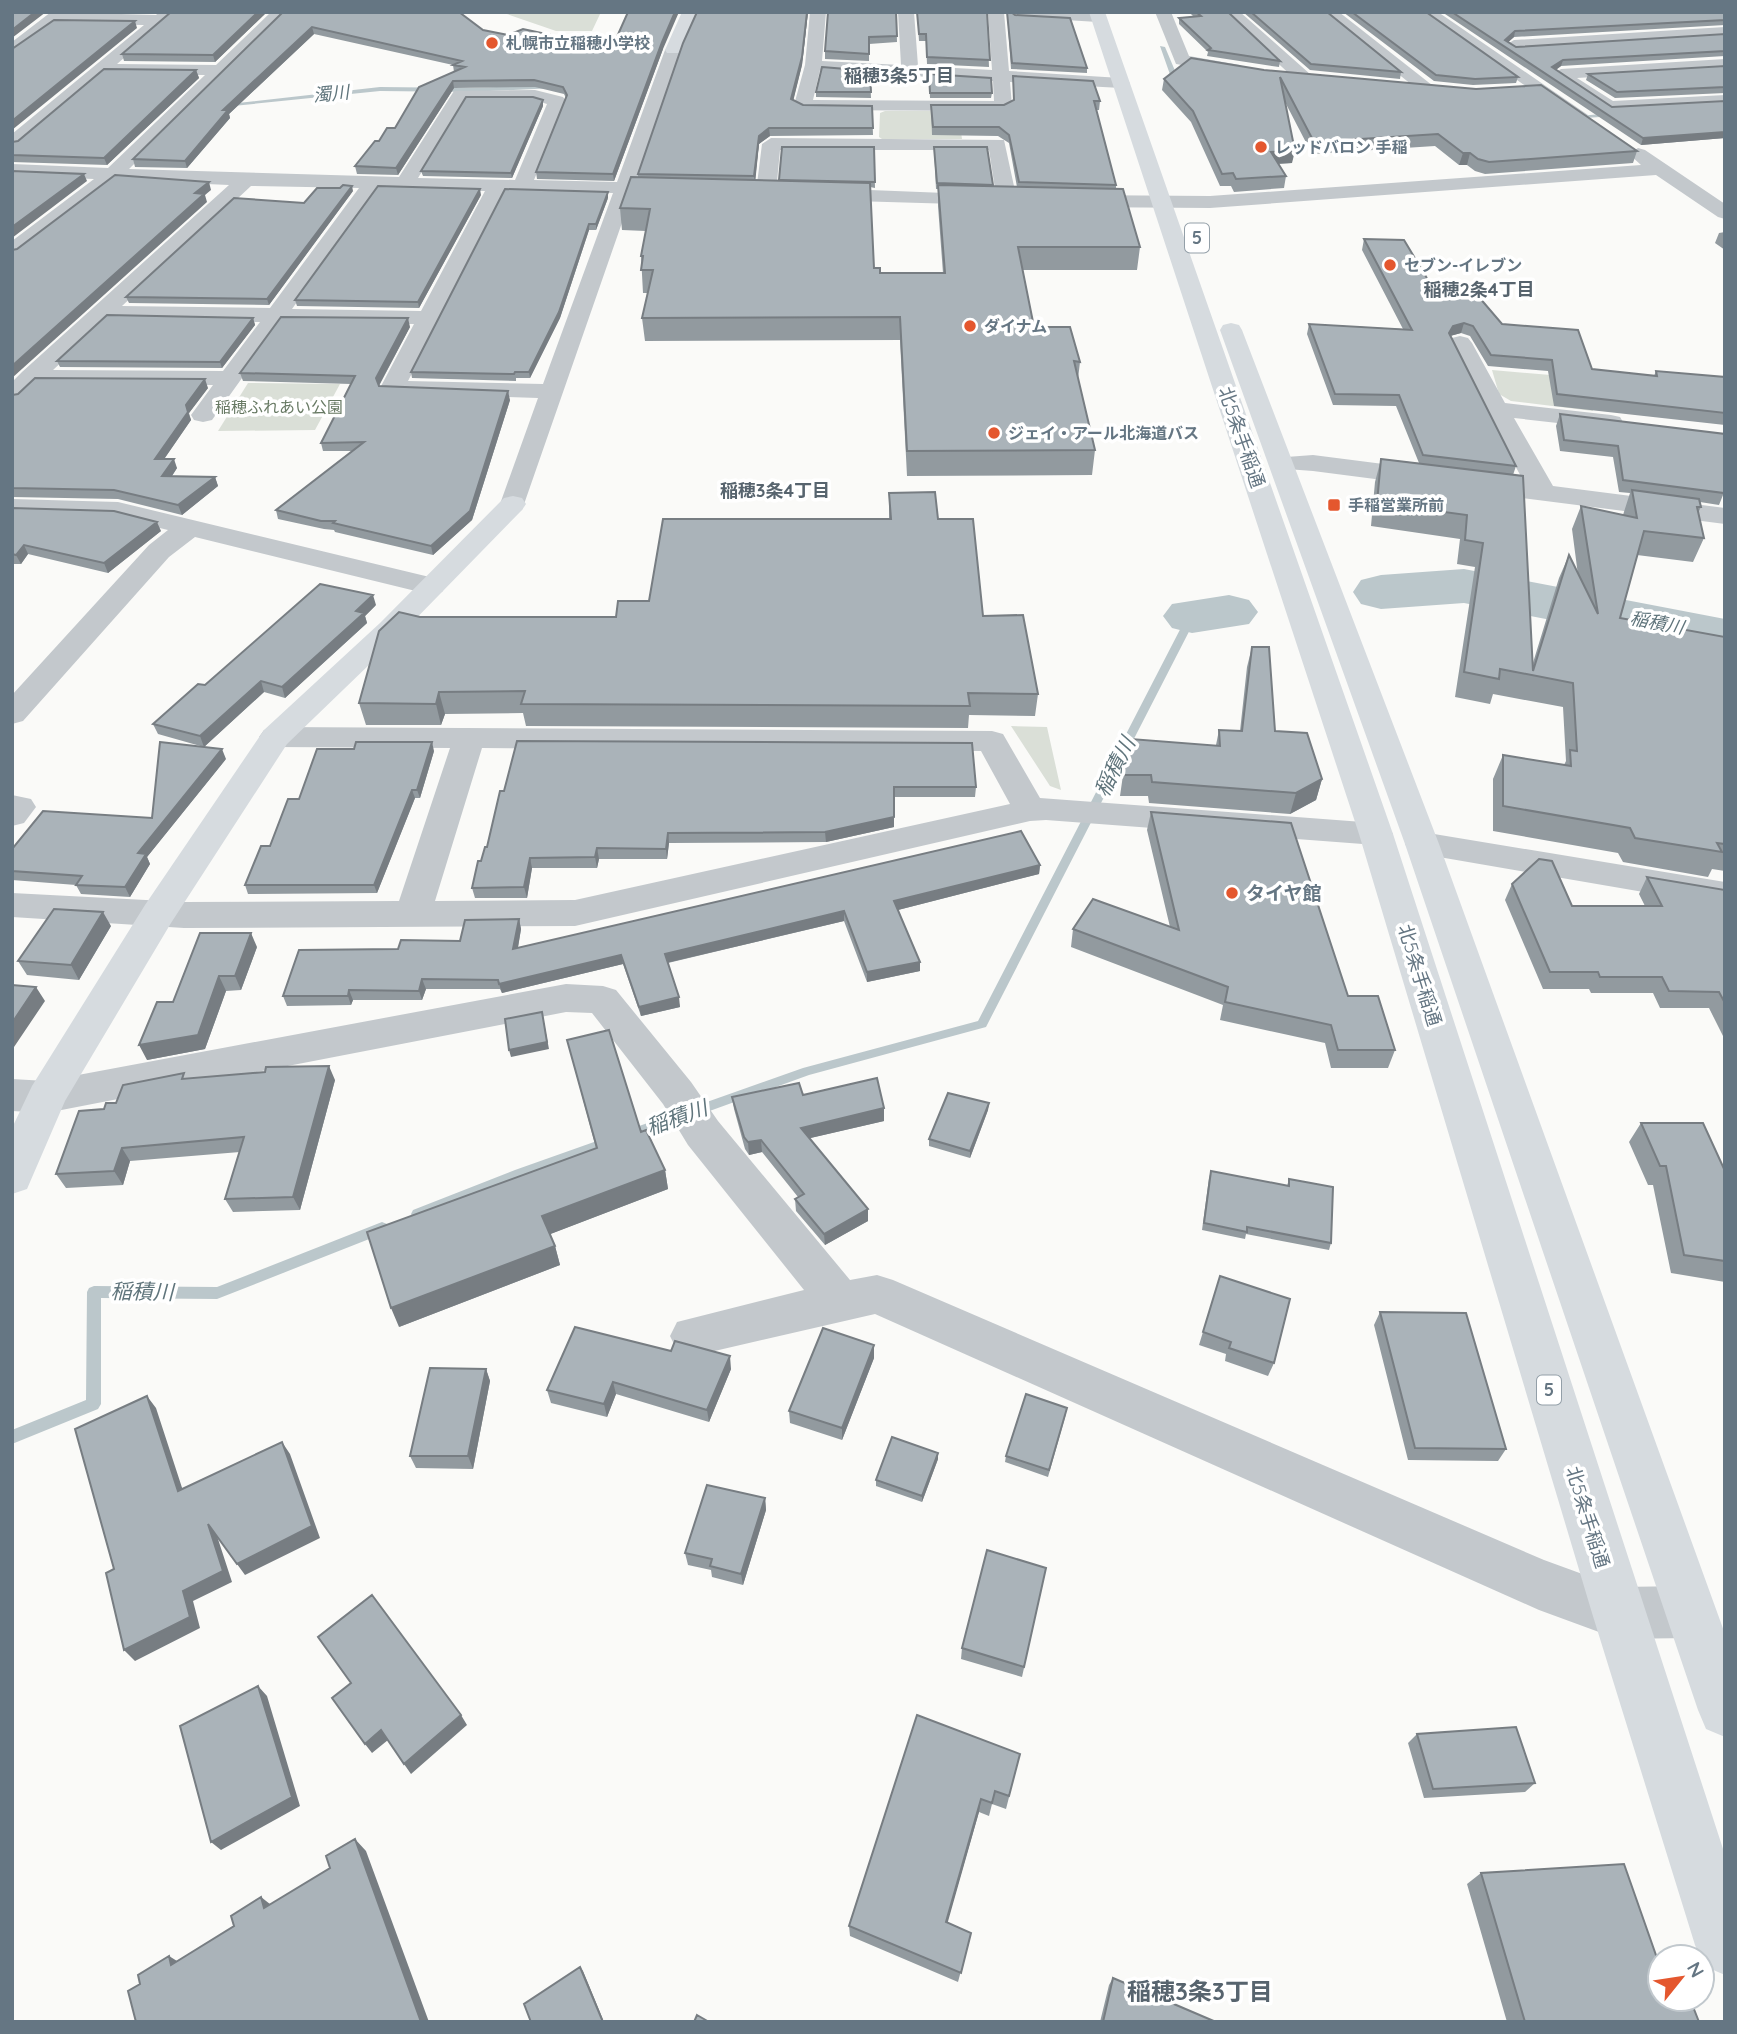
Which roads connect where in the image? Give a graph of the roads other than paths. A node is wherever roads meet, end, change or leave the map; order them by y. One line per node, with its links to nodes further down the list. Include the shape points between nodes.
1 (280, 12): 21 (street)
2 (690, 12): 16 (main road)
3 (818, 12): 18 (street)
4 (906, 12): 22 (street)
5 (996, 12): 23 (street)
6 (1015, 12): 11 (street)
7 (1163, 12): 8 (street, via 1182,60 1311,78)
8 (1231, 12)
9 (1329, 12): 26 (street)
10 (1427, 12): 27 (street)
11 (1103, 14): 24 (main road, 北5条手稲通 / 5); 51 (main road, 5)
12 (56, 16): 13 (street); 15 (street)
13 (164, 16): 20 (street)
14 (1725, 32): 19 (street, via 1509,41)
15 (12, 50)
16 (673, 50): 43 (street)
17 (1725, 64): 19 (street)
18 (813, 65): 22 (street); 32 (street, via 803,105)
19 (1549, 67): 30 (street, via 1610,106)
20 (101, 69): 21 (street); 33 (street)
21 (220, 70): 37 (street)
22 (911, 71): 23 (street)
23 (999, 76): 24 (street); 32 (street, via 1003,106)
24 (1121, 83): 50 (main road, 北5条手稲通 / 5)
25 (1401, 86): 26 (street)
26 (1429, 89): 28 (street)
27 (1542, 89): 29 (street); 31 (street, via 1590,119)
28 (1451, 91)
29 (1507, 91)
30 (1725, 100)
31 (1725, 117)
32 (864, 124): 45 (street, via 771,144 773,192); 47 (street, via 998,144)
33 (12, 143)
34 (1627, 146): 35 (street)
35 (1660, 169): 51 (street); 52 (street)
36 (12, 170): 37 (street)
37 (113, 174): 38 (street); 54 (street)
38 (246, 180): 39 (street); 57 (street)
39 (374, 181): 40 (street); 58 (street)
40 (406, 182): 41 (street); 42 (street, via 460,95 535,95 557,101)
41 (498, 186): 42 (street); 59 (street)
42 (522, 186): 43 (street)
43 (625, 187): 44 (street); 63 (street)
44 (703, 190)
45 (741, 191)
46 (805, 193): 47 (street)
47 (1007, 200): 48 (street)
48 (1033, 201)
49 (1059, 201): 50 (street)
50 (1161, 204): 51 (street); 81 (main road, 北5条手稲通 / 5)
51 (1186, 210)
52 (1725, 213)
53 (12, 225): 54 (street)
54 (46, 226): 55 (street)
55 (12, 251)
56 (1223, 308): 68 (main road, 北5条手稲通)
57 (100, 312): 58 (street); 61 (street)
58 (276, 315): 59 (street); 62 (street)
59 (427, 318): 63 (street, via 392,388)
60 (1460, 343): 65 (street)
61 (30, 377): 62 (street); 64 (street)
62 (229, 378): 66 (street)
63 (551, 391): 70 (street)
64 (12, 395)
65 (1496, 410): 67 (street); 69 (street)
66 (203, 415)
67 (1631, 425)
68 (1282, 463): 69 (street, via 1313,463); 82 (main road, 北5条手稲通)
69 (1544, 494): 72 (street)
70 (513, 504): 74 (main road)
71 (12, 507): 73 (street, via 118,510)
72 (1725, 516)
73 (190, 527): 74 (street); 75 (street, via 159,551)
74 (432, 586): 76 (main road)
75 (12, 714)
76 (275, 737): 77 (street); 85 (main road)
77 (468, 738): 79 (street, via 992,741); 86 (street)
78 (12, 806): 80 (street, via 19,807)
79 (1038, 809): 81 (street); 86 (street, via 575,913)
80 (12, 815)
81 (1376, 834): 92 (main road, 北5条手稲通 / 5)
82 (1422, 844): 83 (street); 91 (main road, 北5条手稲通)
83 (1725, 894)
84 (12, 905): 85 (street)
85 (158, 914): 86 (street); 87 (main road)
86 (413, 915)
87 (29, 1096): 88 (main road); 89 (street, via 566,998 603,1000 703,1133)
88 (12, 1177)
89 (840, 1301): 90 (street); 92 (street, via 877,1294 1539,1584)
90 (693, 1336)
91 (1689, 1612): 92 (street); 93 (main road, 北5条手稲通)
92 (1618, 1613): 94 (main road, 北5条手稲通 / 5)
93 (1725, 1710)
94 (1725, 1945)

